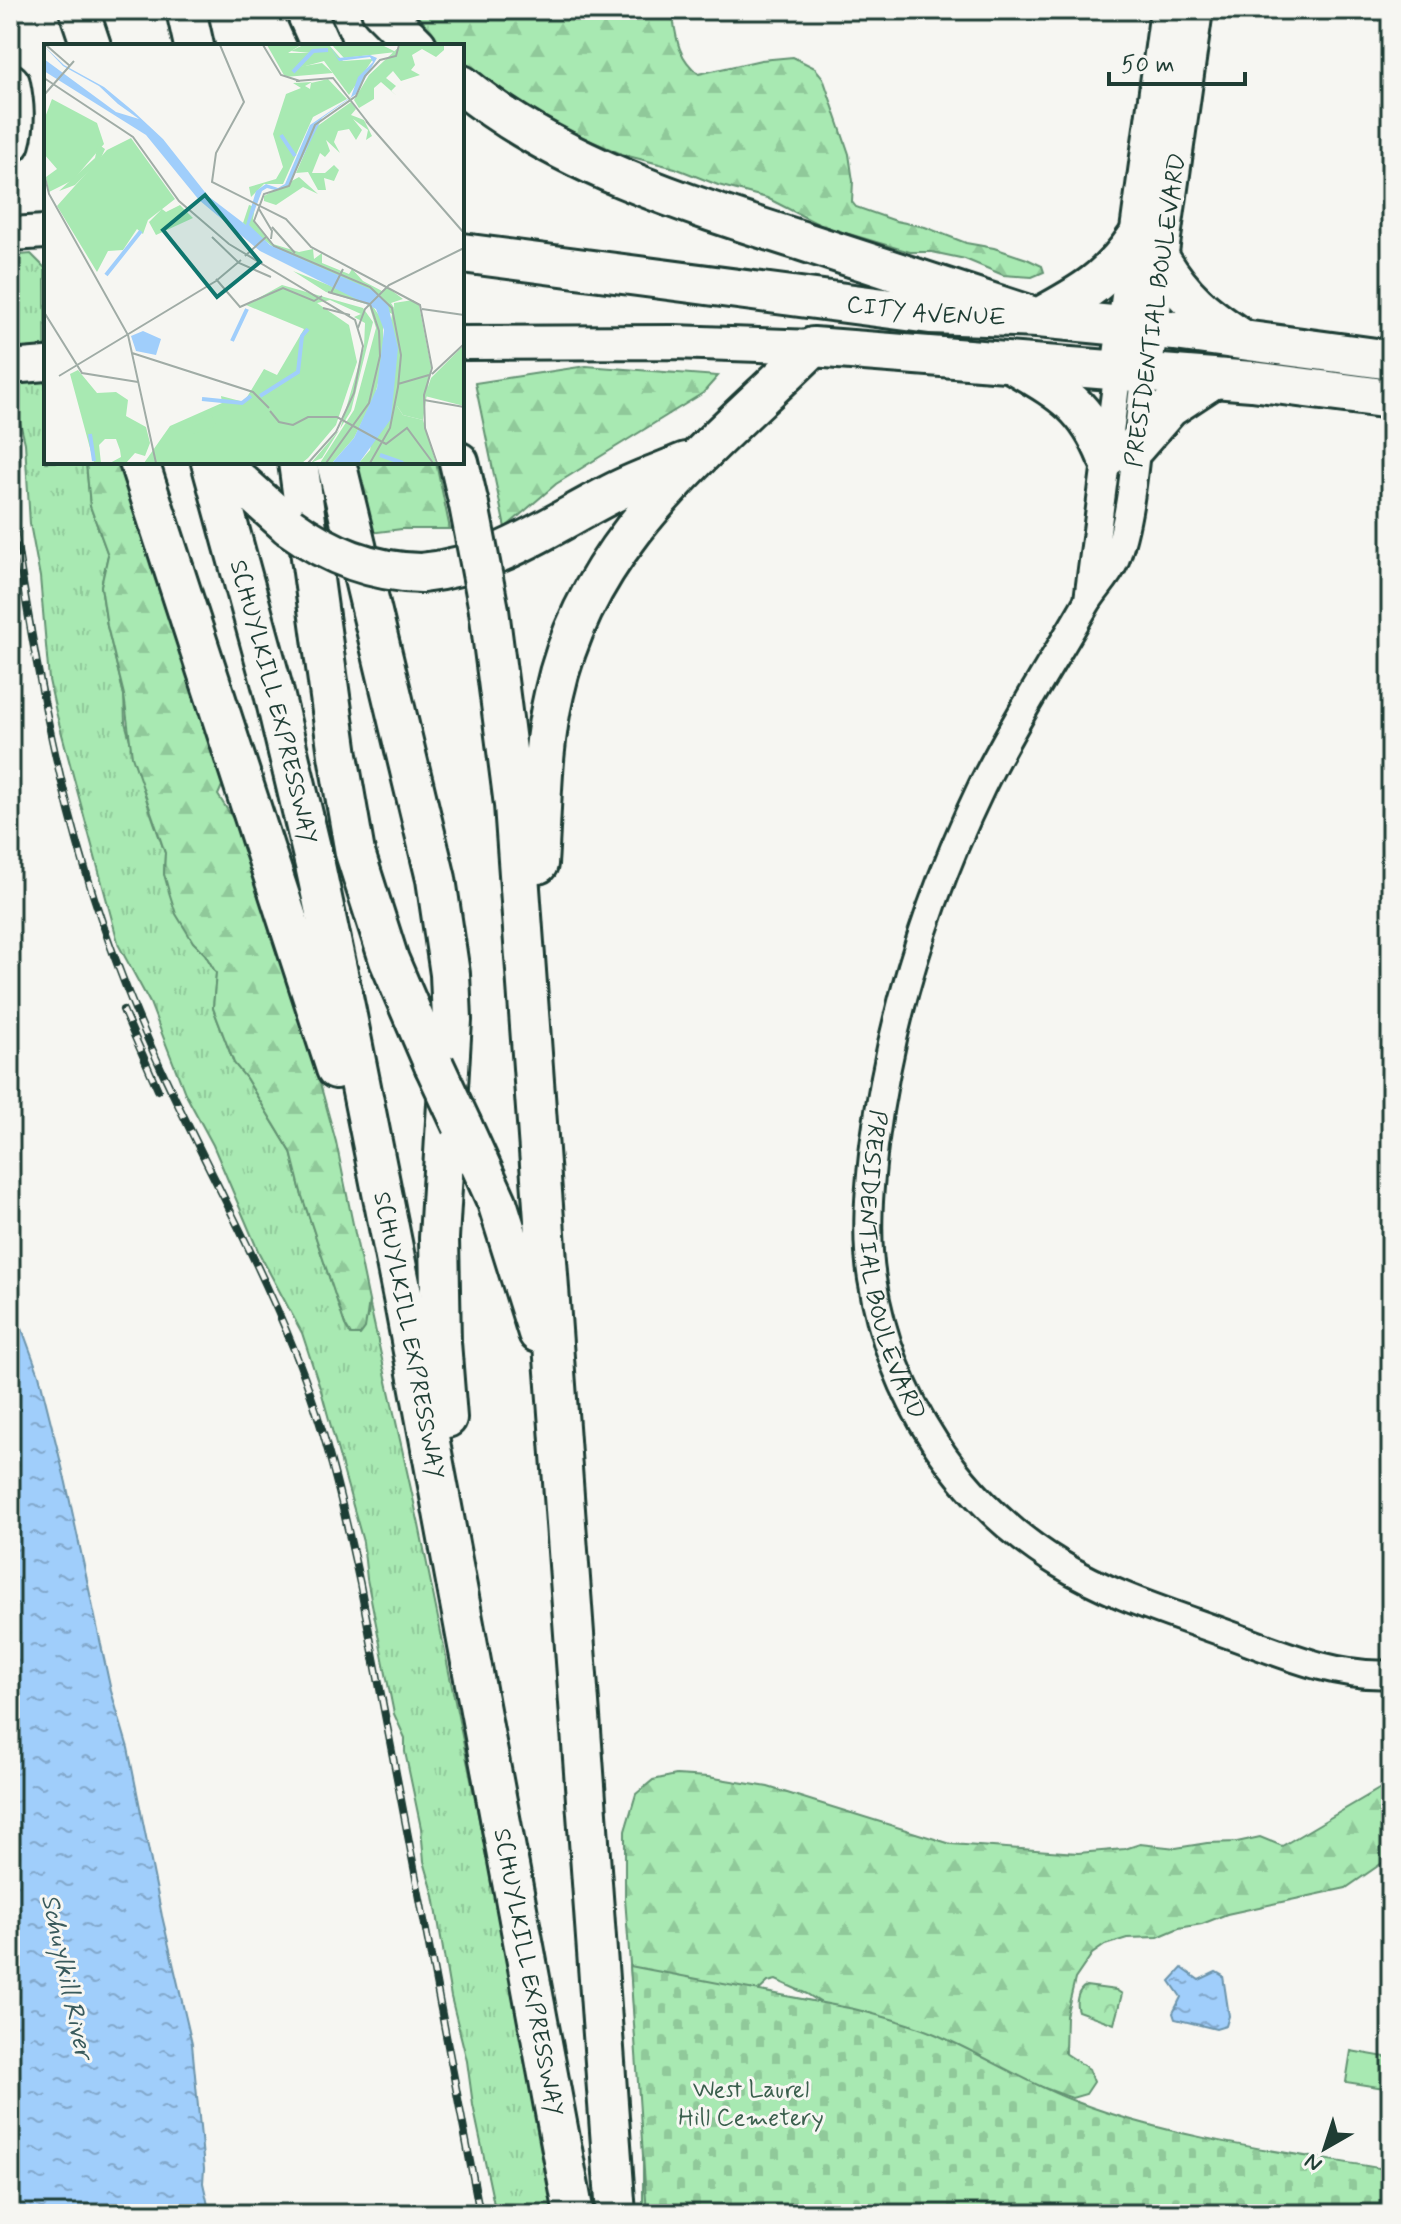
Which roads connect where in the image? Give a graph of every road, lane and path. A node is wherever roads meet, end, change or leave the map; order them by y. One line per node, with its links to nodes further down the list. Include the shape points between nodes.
1 (79, 10): 7 (highway)
2 (186, 10): 8 (highway)
3 (305, 10): 9 (highway)
4 (381, 10): 10 (highway)
5 (1167, 10): 14 (main road, PRESIDENTIAL BOULEVARD)
6 (1196, 10): 14 (main road, PRESIDENTIAL BOULEVARD)
7 (90, 44)
8 (194, 44)
9 (320, 44)
10 (415, 44)
11 (10, 83): 13 (highway)
12 (464, 86): 16 (highway, via 547,140 665,194)
13 (10, 143)
14 (1150, 249): 16 (highway); 17 (main road, PRESIDENTIAL BOULEVARD); 18 (highway, via 1196,308)
15 (464, 252): 16 (highway, CITY AVENUE, via 930,314)
16 (1038, 318): 17 (highway, CITY AVENUE)
17 (1138, 328): 18 (highway, CITY AVENUE); 25 (main road, PRESIDENTIAL BOULEVARD)
18 (1244, 341): 21 (highway, CITY AVENUE)
19 (464, 343): 20 (main road, CITY AVENUE)
20 (813, 347): 22 (highway, CITY AVENUE); 29 (highway)
21 (1391, 360)
22 (1009, 362): 25 (highway, CITY AVENUE); 28 (highway, via 1074,403)
23 (44, 364): 24 (main road)
24 (10, 367)
25 (1132, 372): 26 (highway, CITY AVENUE); 28 (street, PRESIDENTIAL BOULEVARD)
26 (1213, 379): 27 (highway, CITY AVENUE); 28 (highway, via 1169,408)
27 (1391, 399)
28 (1121, 452): 40 (street, PRESIDENTIAL BOULEVARD, via 1088,600 982,786 941,877 905,989 881,1098 869,1202 871,1276 887,1344 916,1412 962,1481 1042,1553 1129,1598 1307,1662 1357,1674)
29 (696, 457): 32 (highway, bridge, via 610,494 490,558 421,573 399,573 329,552 289,526); 36 (highway, via 604,570 562,662 548,724)
30 (140, 464): 37 (highway, via 330,1047)
31 (212, 464): 37 (highway, SCHUYLKILL EXPRESSWAY, via 315,865)
32 (220, 464)
33 (298, 464): 38 (highway, bridge, via 355,853 389,960 497,1202)
34 (336, 464): 39 (highway, via 436,879 450,974 439,1292)
35 (459, 464): 36 (highway, bridge, via 489,610 514,805)
36 (529, 1011): 38 (highway)
37 (404, 1303): 39 (highway, SCHUYLKILL EXPRESSWAY)
38 (557, 1393): 42 (highway)
39 (464, 1626): 41 (highway, SCHUYLKILL EXPRESSWAY)
40 (1391, 1674)
41 (574, 2214)
42 (616, 2214)

